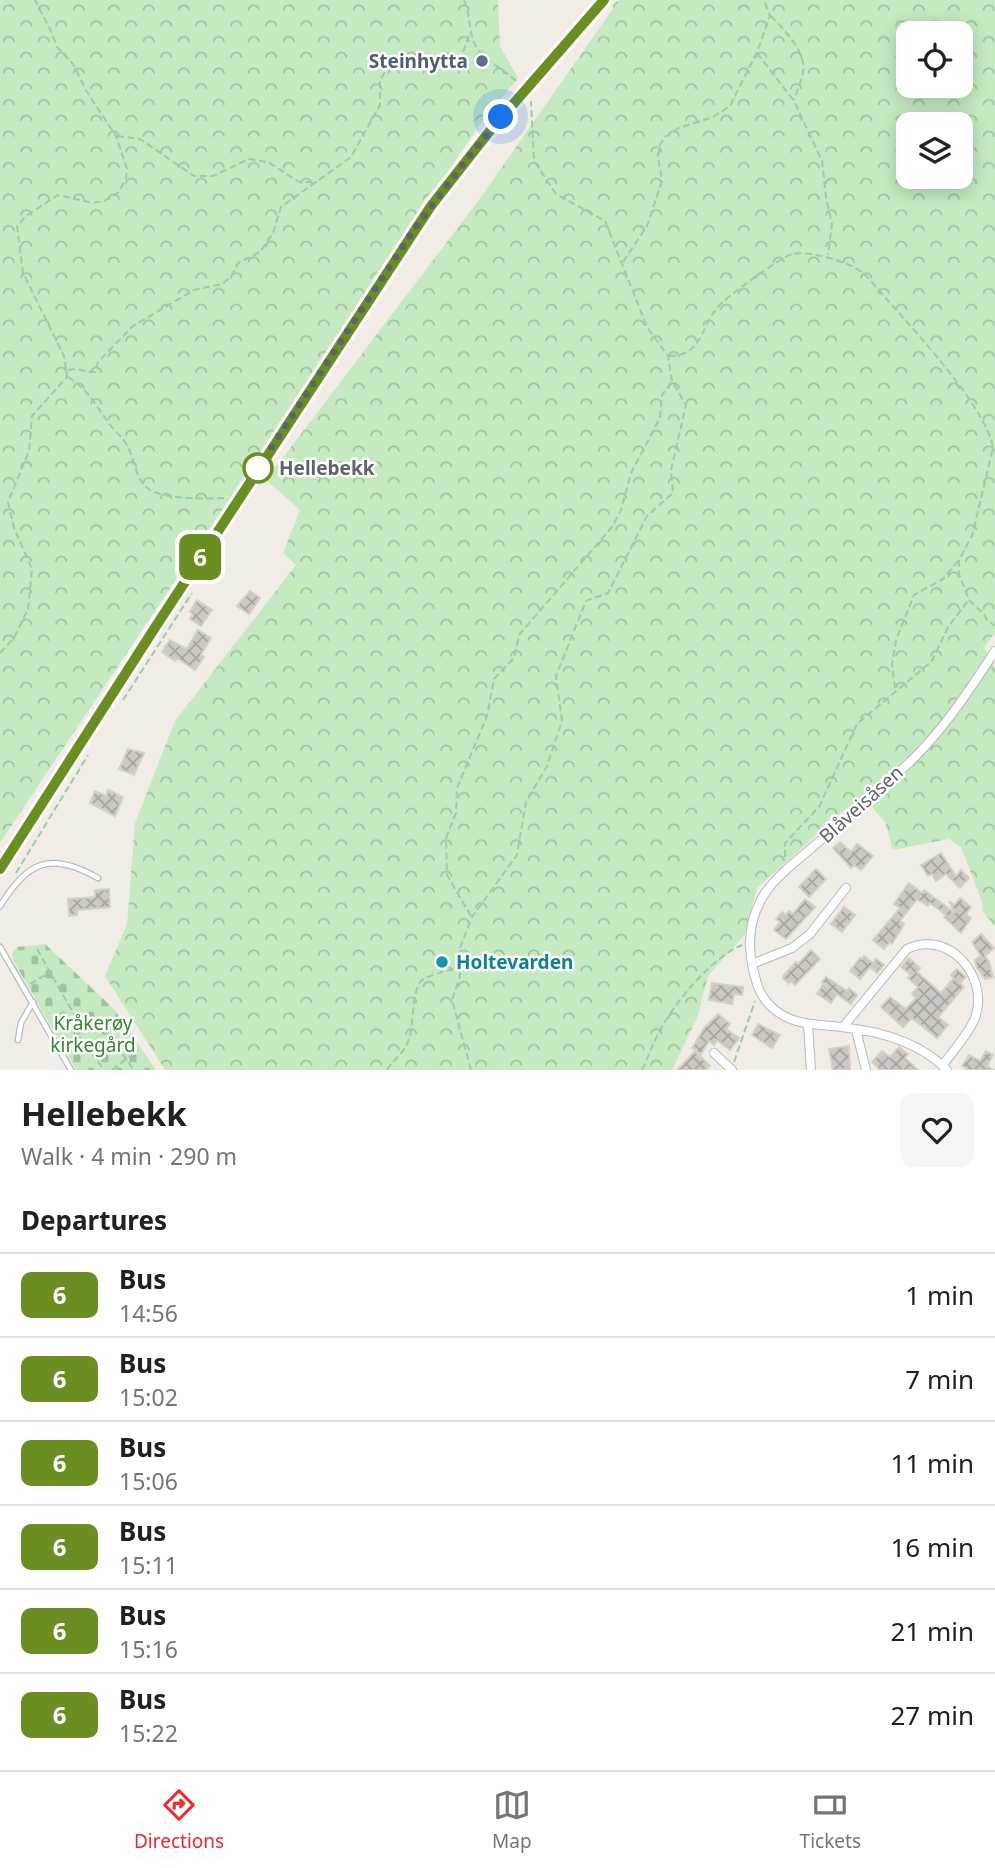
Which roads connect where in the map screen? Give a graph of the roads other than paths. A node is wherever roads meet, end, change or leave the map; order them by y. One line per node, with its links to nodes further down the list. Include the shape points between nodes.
1 (608, 5): 3 (main road, via 525,89 431,206)
2 (995, 651): 8 (street, Blåveisåsen, via 930,740 785,871 760,901 751,928)
3 (0, 869)
4 (98, 878): 6 (lane, via 41,863 19,878)
5 (846, 888): 8 (street, via 810,934 792,948)
6 (0, 906)
7 (0, 947): 9 (lane)
8 (752, 964): 10 (street, Blåveisåsen, via 758,990 773,1009)
9 (33, 1001): 13 (lane); 16 (lane)
10 (808, 1025): 11 (street); 18 (street)
11 (843, 1027): 12 (street); 15 (street, via 907,949 918,943 936,944 954,952 969,967 979,1001 975,1018)
12 (856, 1030): 15 (street, via 887,1034); 19 (street)
13 (18, 1040)
14 (714, 1053): 17 (street)
15 (945, 1068)
16 (71, 1070)
17 (732, 1070)
18 (811, 1070)
19 (866, 1070)

